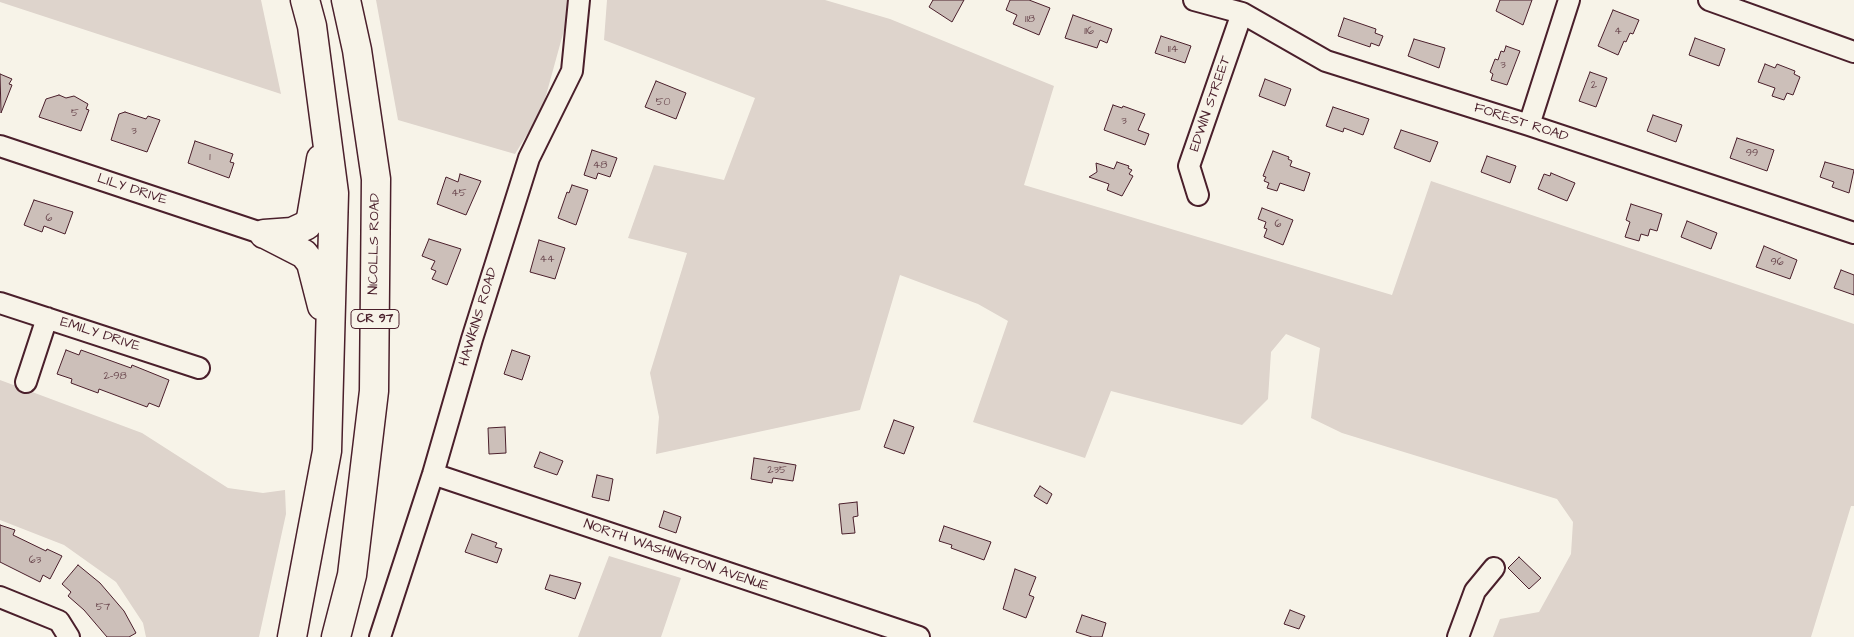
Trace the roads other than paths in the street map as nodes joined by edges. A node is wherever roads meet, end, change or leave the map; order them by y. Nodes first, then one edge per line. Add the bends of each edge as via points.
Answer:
1 (305, 0) edge
2 (346, 0) edge
3 (579, 0) edge
4 (1194, 0) edge
5 (1569, 0) edge
6 (1709, 0) edge
7 (1242, 13) junction
8 (1854, 52) edge
9 (1529, 125) junction
10 (326, 130) junction
11 (0, 146) edge
12 (1198, 195) dead end
13 (1854, 233) edge
14 (264, 234) junction
15 (0, 303) edge
16 (46, 318) junction
17 (330, 339) junction
18 (199, 368) dead end
19 (26, 382) dead end
20 (433, 474) junction
21 (1494, 568) dead end
22 (0, 596) edge
23 (69, 637) edge
24 (292, 637) edge
25 (336, 637) edge
26 (380, 637) edge
27 (919, 637) edge
28 (1458, 637) edge

1 - 10 highway, CR 97 via 312,26
2 - 25 highway, NICOLLS ROAD / CR 97 via 358,50 376,179 374,391 352,575
3 - 20 street, HAWKINS ROAD via 572,71 529,158
4 - 7 street, FOREST ROAD
5 - 9 street
6 - 8 street
7 - 9 street, FOREST ROAD via 1326,61
7 - 12 street, EDWIN STREET via 1189,166
9 - 13 street, FOREST ROAD
10 - 14 highway via 311,218 307,225 292,232
10 - 17 highway, CR 97 via 334,193
11 - 14 street, LILY DRIVE
14 - 17 highway via 304,254 311,263
15 - 16 street, EMILY DRIVE
16 - 18 street, EMILY DRIVE
16 - 19 street
17 - 24 highway, CR 97 via 327,451
20 - 26 street, HAWKINS ROAD
20 - 27 street, NORTH WASHINGTON AVENUE
21 - 28 street via 1475,591
22 - 23 street via 59,621

